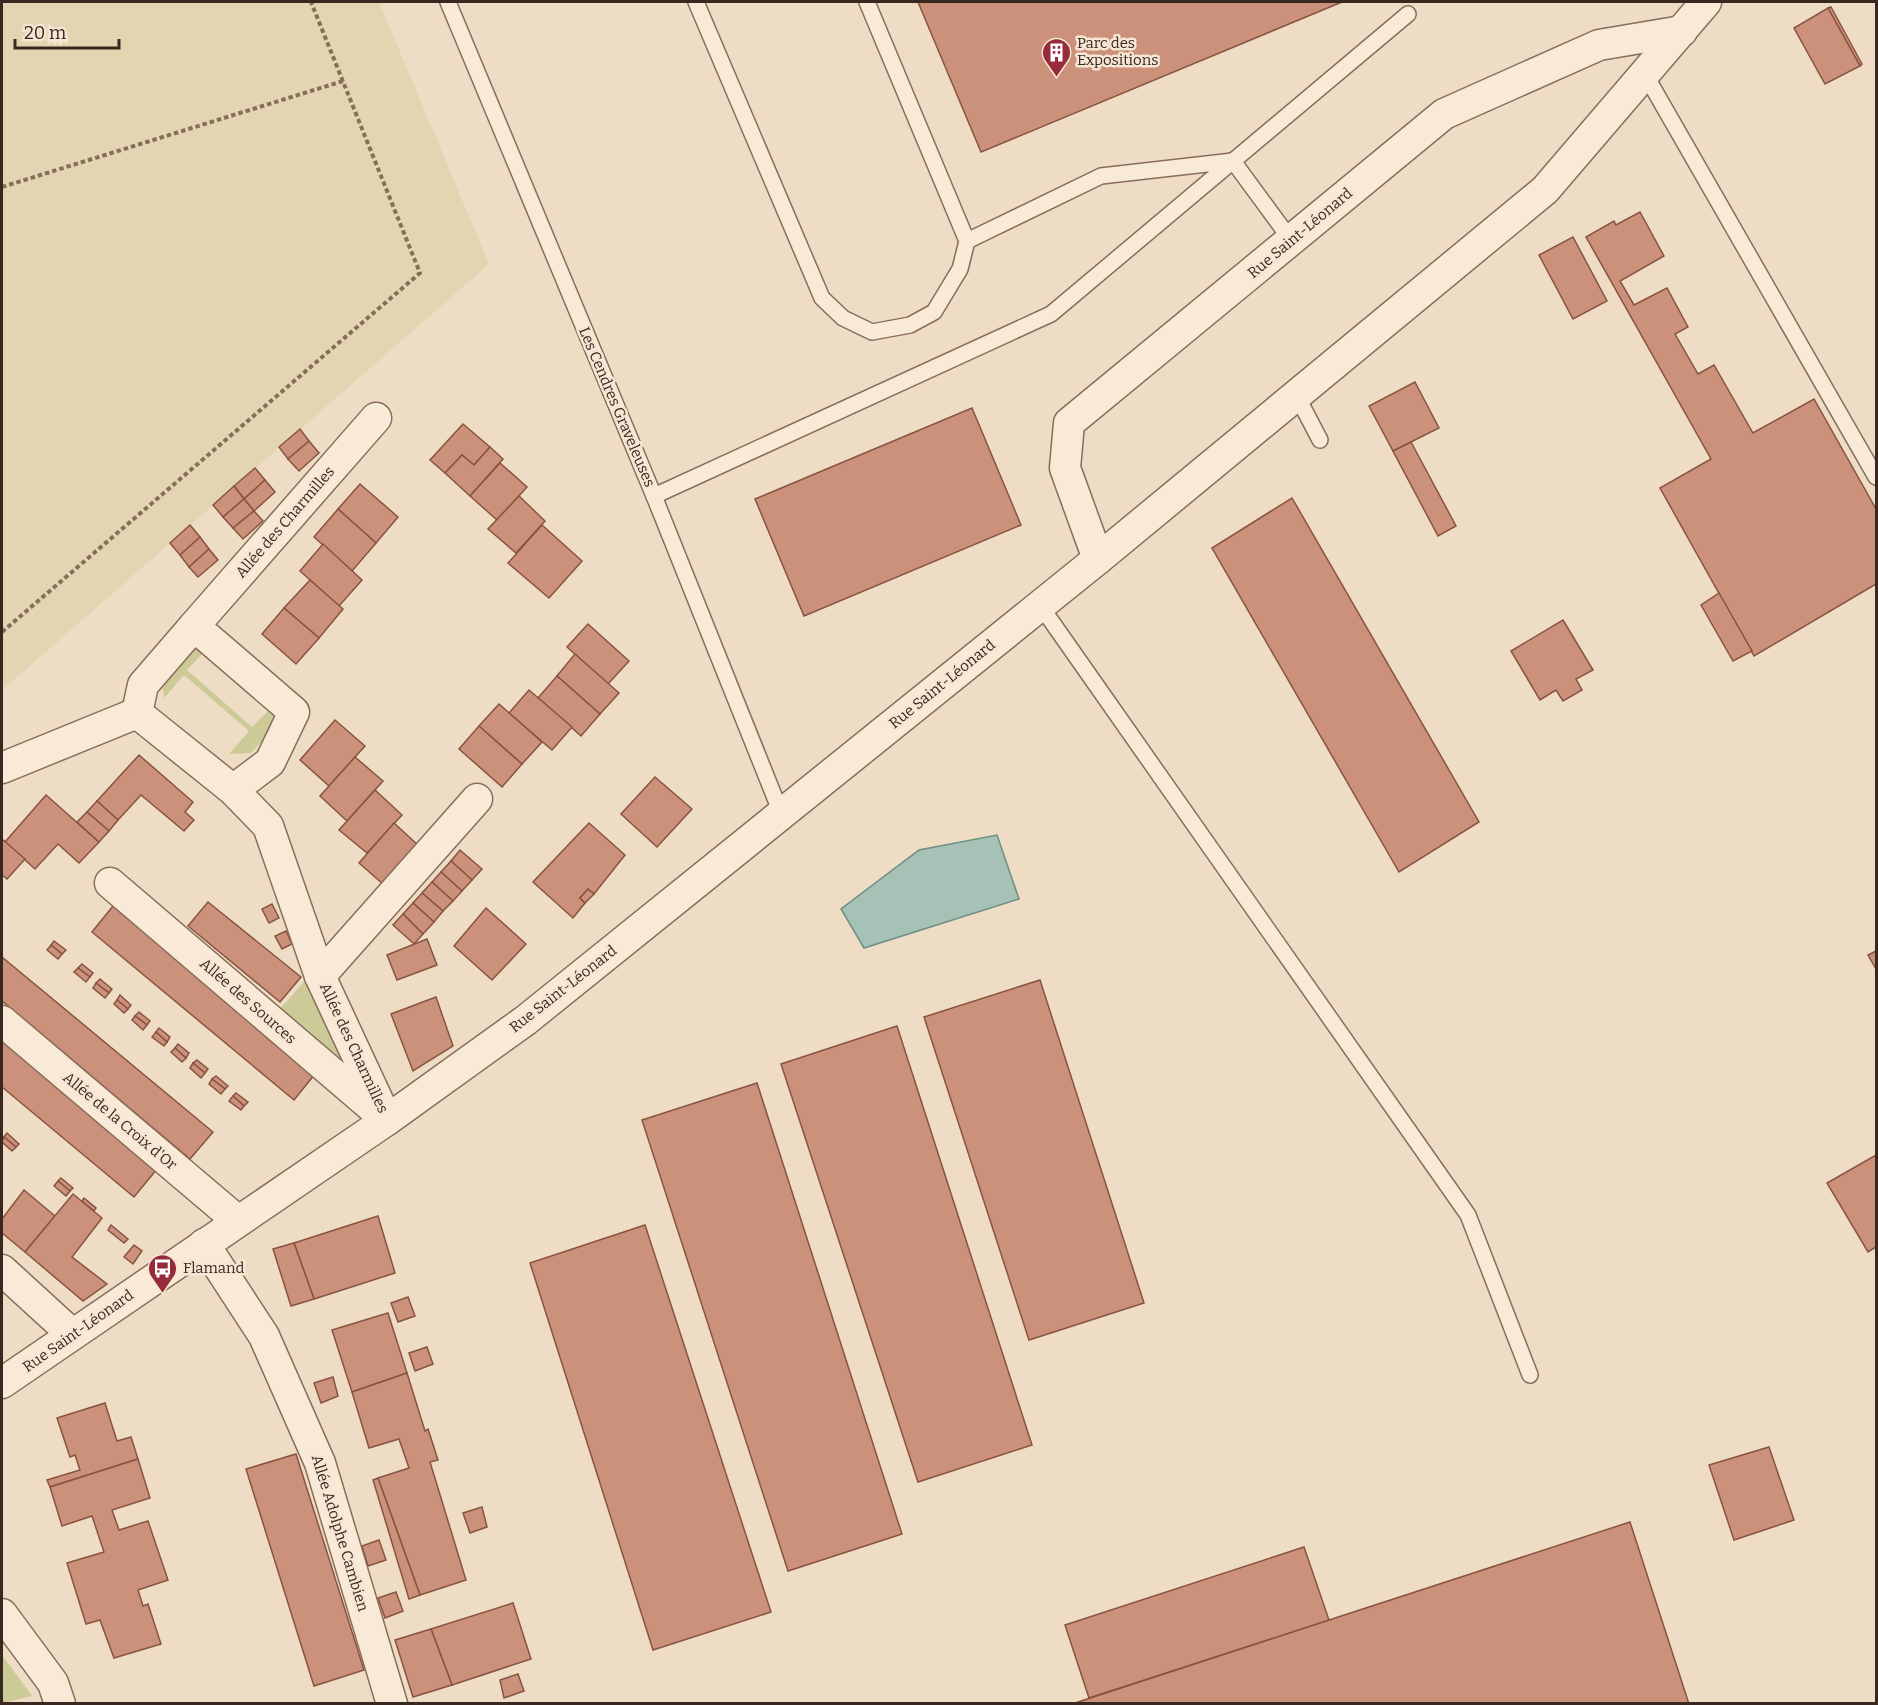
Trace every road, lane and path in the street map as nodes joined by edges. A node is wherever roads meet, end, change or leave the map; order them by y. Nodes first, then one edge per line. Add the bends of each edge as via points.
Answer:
1 (311, 2) edge
2 (448, 2) edge
3 (696, 2) edge
4 (867, 2) edge
5 (1706, 2) edge
6 (1408, 14) dead end
7 (1682, 31) junction
8 (1645, 74) junction
9 (343, 81) junction
10 (1233, 161) junction
11 (2, 187) edge
12 (1291, 240) junction
13 (967, 241) junction
14 (1297, 396) junction
15 (376, 418) dead end
16 (1320, 440) dead end
17 (1876, 477) edge
18 (654, 496) junction
19 (1098, 559) junction
20 (1040, 605) junction
21 (194, 626) junction
22 (2, 632) edge
23 (137, 713) junction
24 (2, 768) edge
25 (233, 790) junction
26 (477, 799) dead end
27 (782, 813) junction
28 (110, 883) dead end
29 (320, 976) junction
30 (2, 1021) edge
31 (387, 1120) junction
32 (238, 1221) junction
33 (204, 1244) junction
34 (2, 1270) edge
35 (72, 1334) junction
36 (1530, 1375) dead end
37 (2, 1383) edge
38 (2, 1614) edge
39 (60, 1704) edge
40 (392, 1704) edge

1 - 9 path
2 - 18 lane, Les Cendres Graveleuses
3 - 13 lane via 822,298 843,318 872,332 910,325 934,312 960,269
4 - 13 lane
5 - 7 street, Rue Saint-Léonard
6 - 10 lane
7 - 8 street, Rue Saint-Léonard
7 - 12 street, Rue Saint-Léonard via 1599,45 1444,114
8 - 14 street, Rue Saint-Léonard via 1545,190
8 - 17 lane
9 - 11 path
9 - 22 path via 420,273
10 - 12 lane
10 - 13 lane via 1101,176
10 - 18 lane via 1052,314
12 - 19 street, Rue Saint-Léonard via 1069,423 1065,468
14 - 16 lane
14 - 19 street, Rue Saint-Léonard
15 - 21 street, Allée des Charmilles
18 - 27 lane, Les Cendres Graveleuses
19 - 20 street, Rue Saint-Léonard
20 - 27 street, Rue Saint-Léonard
20 - 36 lane via 1468,1215
21 - 23 street, Allée des Charmilles via 143,685
21 - 25 street via 294,712 270,762
23 - 24 street
23 - 25 street, Allée des Charmilles
25 - 29 street, Allée des Charmilles via 268,826
26 - 29 street, Allée des Charmilles
27 - 31 street, Rue Saint-Léonard via 526,1020
28 - 31 street, Allée des Sources
29 - 31 street, Allée des Charmilles
30 - 32 street, Allée de la Croix d'Or
31 - 32 street, Rue Saint-Léonard
32 - 33 street, Rue Saint-Léonard
33 - 35 street, Rue Saint-Léonard
33 - 40 street, Allée Adolphe Cambien via 264,1336 320,1463
34 - 35 street
35 - 37 street, Rue Saint-Léonard
38 - 39 street via 53,1683

